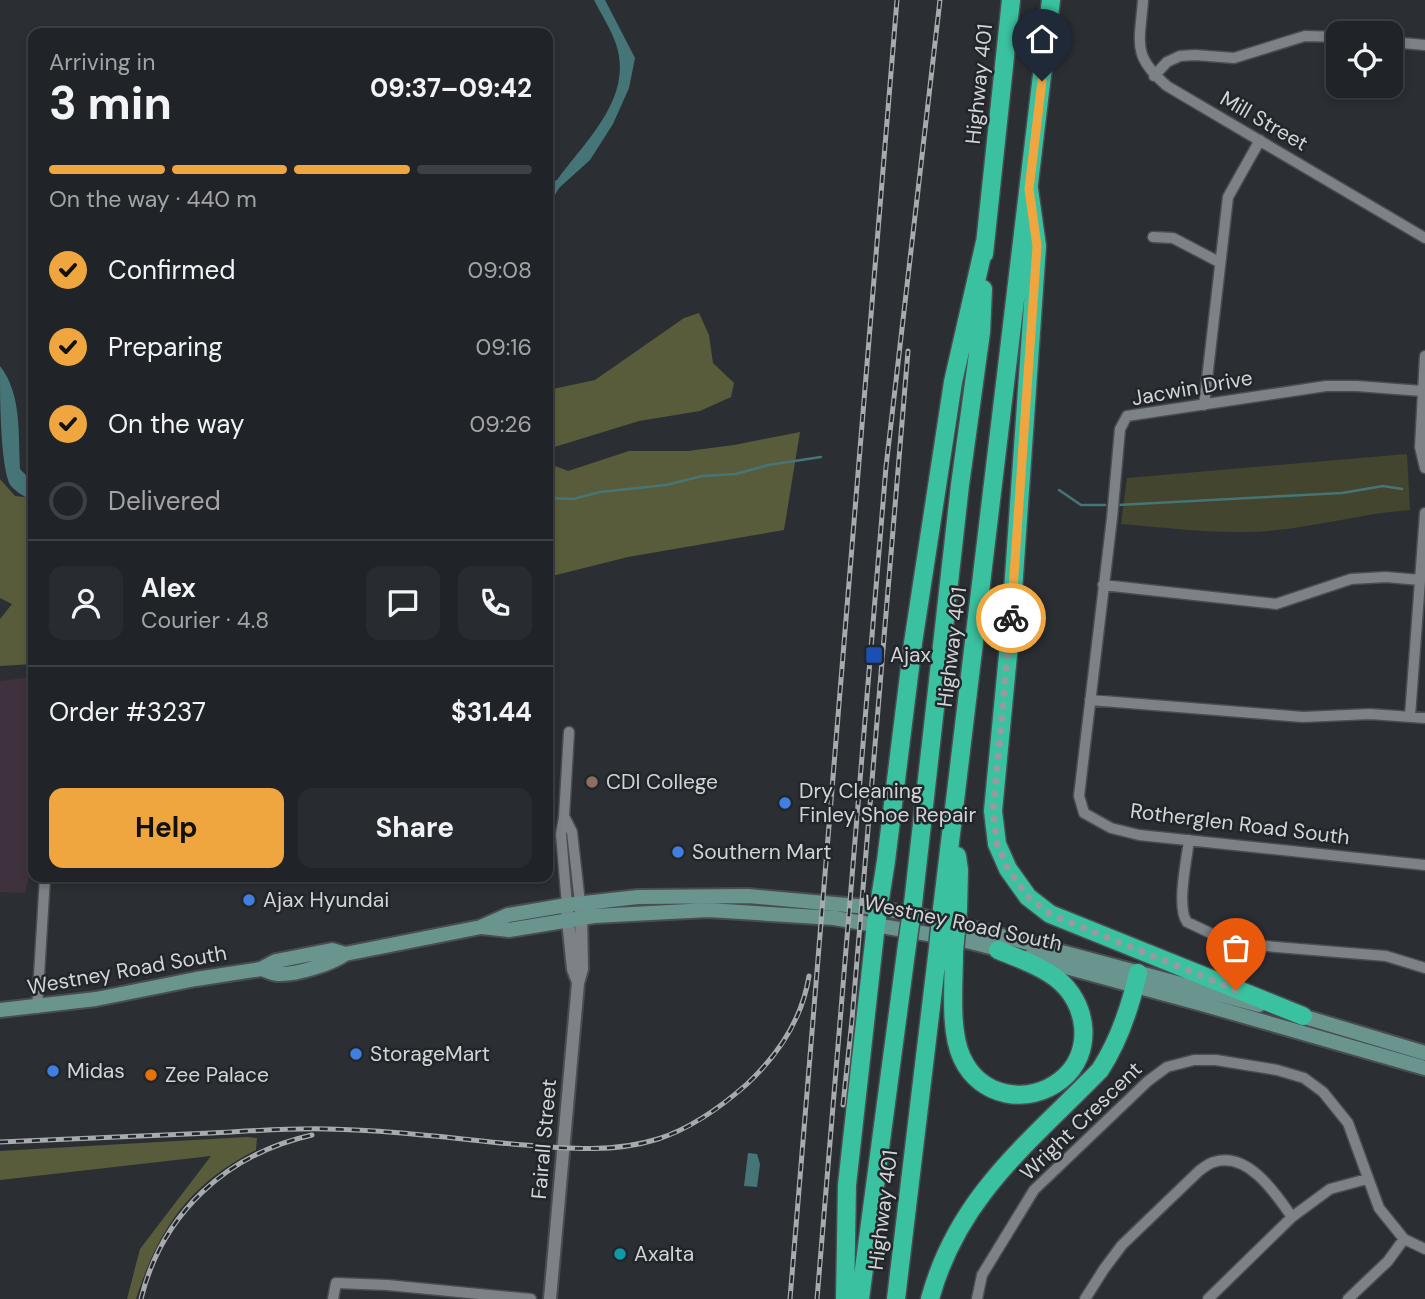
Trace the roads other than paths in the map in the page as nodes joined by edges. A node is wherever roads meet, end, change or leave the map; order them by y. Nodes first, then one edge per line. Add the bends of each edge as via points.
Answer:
1 (1011, 0) edge
2 (1051, 0) edge
3 (1143, 0) edge
4 (1326, 37) edge
5 (1403, 43) edge
6 (1425, 45) edge
7 (1154, 76) junction
8 (1259, 139) junction
9 (1029, 189) junction
10 (1153, 237) dead end
11 (1425, 238) edge
12 (985, 242) junction
13 (1219, 262) junction
14 (1425, 356) edge
15 (1422, 391) junction
16 (1204, 405) junction
17 (1425, 468) edge
18 (1425, 513) edge
19 (1420, 580) junction
20 (1104, 585) junction
21 (1090, 700) junction
22 (1410, 716) junction
23 (1425, 718) edge
24 (569, 732) dead end
25 (1189, 839) junction
26 (1425, 865) edge
27 (45, 882) edge
28 (574, 911) junction
29 (878, 916) junction
30 (946, 950) junction
31 (998, 950) junction
32 (1425, 968) edge
33 (1136, 980) junction
34 (37, 1008) junction
35 (0, 1010) edge
36 (1303, 1016) junction
37 (1425, 1053) edge
38 (1425, 1068) edge
39 (1367, 1179) junction
40 (1292, 1217) junction
41 (1404, 1239) junction
42 (1425, 1250) edge
43 (333, 1298) edge
44 (531, 1299) edge
45 (550, 1299) edge
46 (845, 1299) edge
47 (860, 1299) edge
48 (896, 1299) edge
49 (930, 1299) edge
50 (977, 1299) edge
51 (1085, 1299) edge
52 (1208, 1299) edge
53 (1348, 1299) edge

1 - 12 highway, Highway 401
2 - 9 highway, Highway 401
3 - 7 street via 1140,48 1144,64
4 - 7 street via 1305,36 1234,58 1180,56
5 - 6 street
7 - 8 street, Mill Street
8 - 11 street, Mill Street
8 - 13 street via 1228,197
9 - 30 highway, Highway 401, bridge via 953,828
9 - 36 highway via 1037,246 993,811 997,844 1028,897 1050,914
10 - 13 street via 1173,239
12 - 29 highway via 951,394
12 - 47 highway, Highway 401, bridge via 981,332 908,945
13 - 16 street
14 - 15 street
15 - 16 street, Jacwin Drive via 1326,386
15 - 17 street via 1420,447
16 - 20 street, Jacwin Drive via 1127,416 1120,429
18 - 19 street
19 - 20 street via 1351,579 1276,604
19 - 22 street
20 - 21 street, Jacwin Drive
21 - 22 street via 1303,717
21 - 25 street, Rotherglen Road South via 1079,796 1083,813 1111,828 1139,835
22 - 23 street
24 - 28 street via 564,817 572,832
25 - 26 street, Rotherglen Road South
25 - 32 street via 1182,897 1187,922 1227,941 1387,957
27 - 34 street
28 - 29 main road, Westney Road South via 638,897 748,896
28 - 34 main road, Westney Road South via 509,930 481,927 345,954 332,964 278,974 261,969
28 - 45 street, Fairall Street via 573,969 578,983
29 - 31 main road, Westney Road South
29 - 33 main road, Westney Road South via 973,928
29 - 46 highway via 847,1185
30 - 31 highway via 961,1058 992,1090 1032,1094 1062,1079 1075,1065 1084,1032 1082,1016 1068,989 1056,978
30 - 48 highway, Highway 401
31 - 33 main road, Westney Road South
33 - 36 main road, Westney Road South
33 - 38 main road, Westney Road South
33 - 49 highway via 1121,1030 1105,1062 993,1178 963,1218
34 - 35 main road, Westney Road South
36 - 37 main road, Westney Road South
39 - 40 street via 1330,1189
39 - 41 street, Wright Crescent via 1379,1208
39 - 50 street, Wright Crescent via 1348,1123 1304,1078 1216,1060 1167,1067 1127,1099 1034,1190 982,1275
40 - 51 street via 1258,1174 1244,1164 1214,1161 1122,1245
40 - 52 street
41 - 42 street, Wright Crescent
41 - 53 street
43 - 44 street via 336,1283

